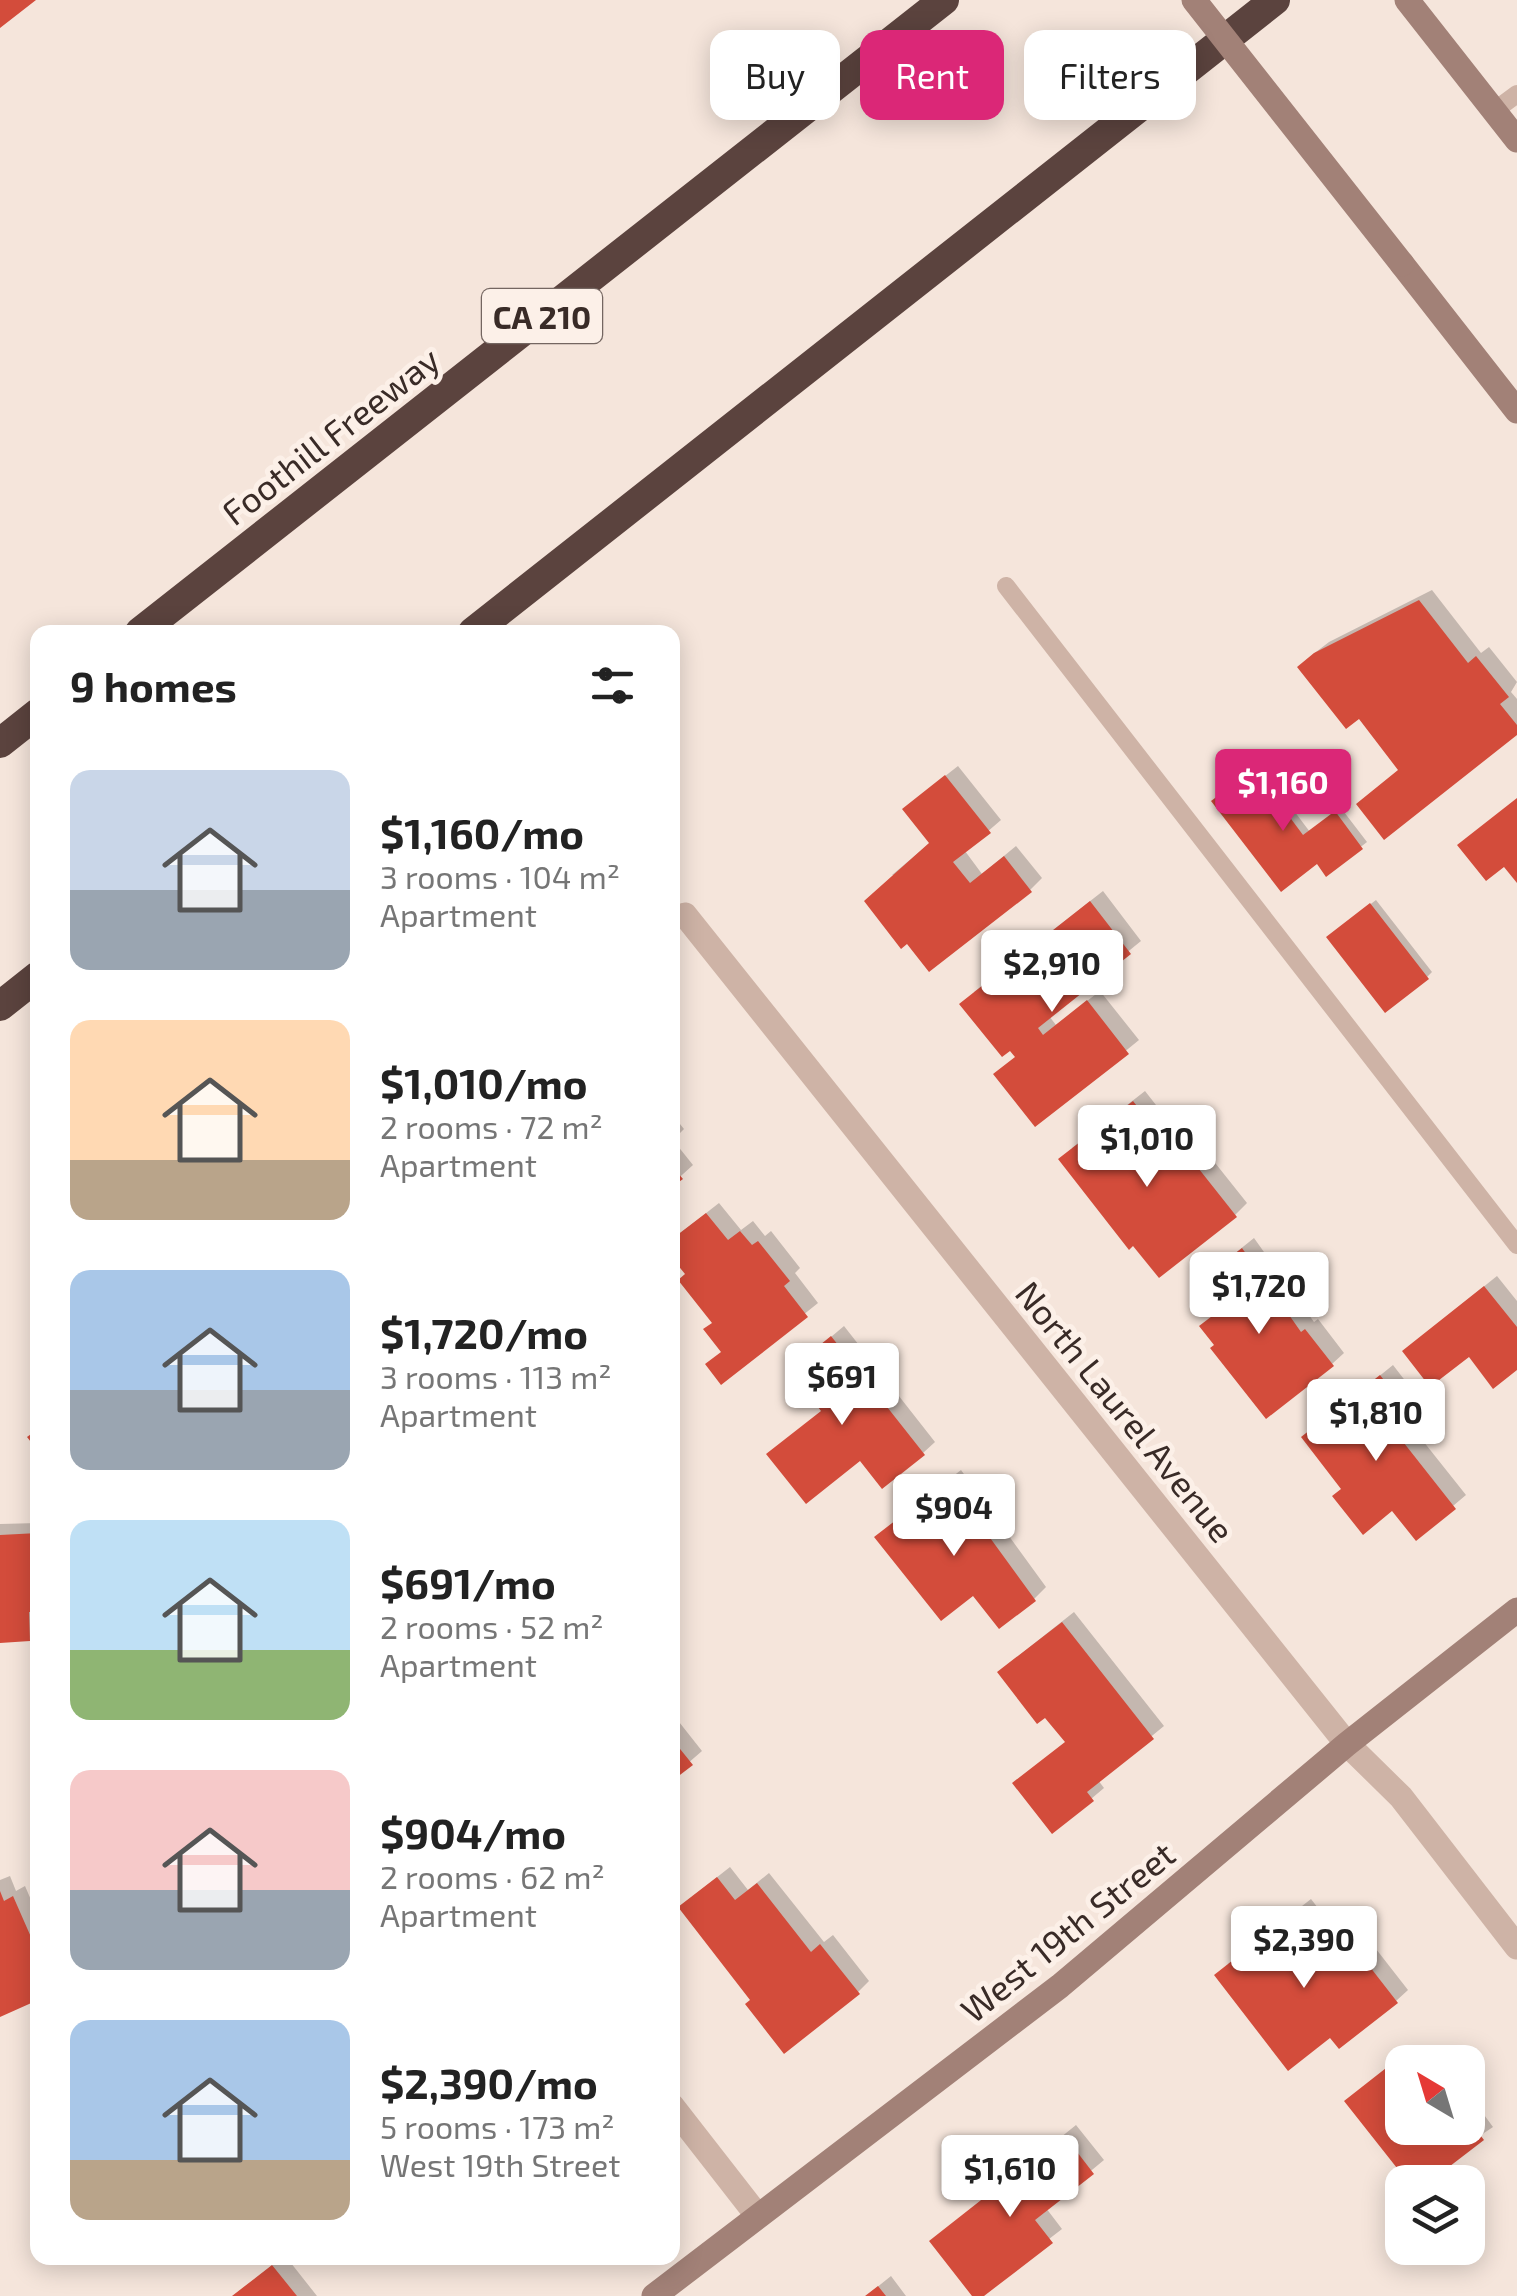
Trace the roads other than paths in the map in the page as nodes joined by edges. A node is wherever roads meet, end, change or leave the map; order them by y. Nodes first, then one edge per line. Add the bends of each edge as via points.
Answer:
1 (944, 0) edge
2 (1194, 0) edge
3 (1276, 0) edge
4 (1407, 0) edge
5 (1517, 94) edge
6 (1494, 111) junction
7 (1517, 140) edge
8 (1517, 410) edge
9 (1006, 586) dead end
10 (149, 625) edge
11 (483, 625) edge
12 (30, 719) edge
13 (0, 743) edge
14 (685, 915) dead end
15 (30, 982) edge
16 (0, 1006) edge
17 (1517, 1245) edge
18 (1517, 1610) edge
19 (1347, 1744) junction
20 (1517, 1947) edge
21 (680, 2116) edge
22 (757, 2215) junction
23 (654, 2296) edge

1 - 10 highway, Foothill Freeway / CA 210
2 - 8 main road, bridge
3 - 11 highway
4 - 6 main road
5 - 6 lane
6 - 7 main road
9 - 17 lane
12 - 13 highway
14 - 19 street, North Laurel Avenue
15 - 16 highway
18 - 19 main road, West 19th Street
19 - 20 street, North Laurel Avenue via 1401,1797
19 - 22 main road, West 19th Street via 1060,1986
21 - 22 street
22 - 23 main road, West 19th Street

